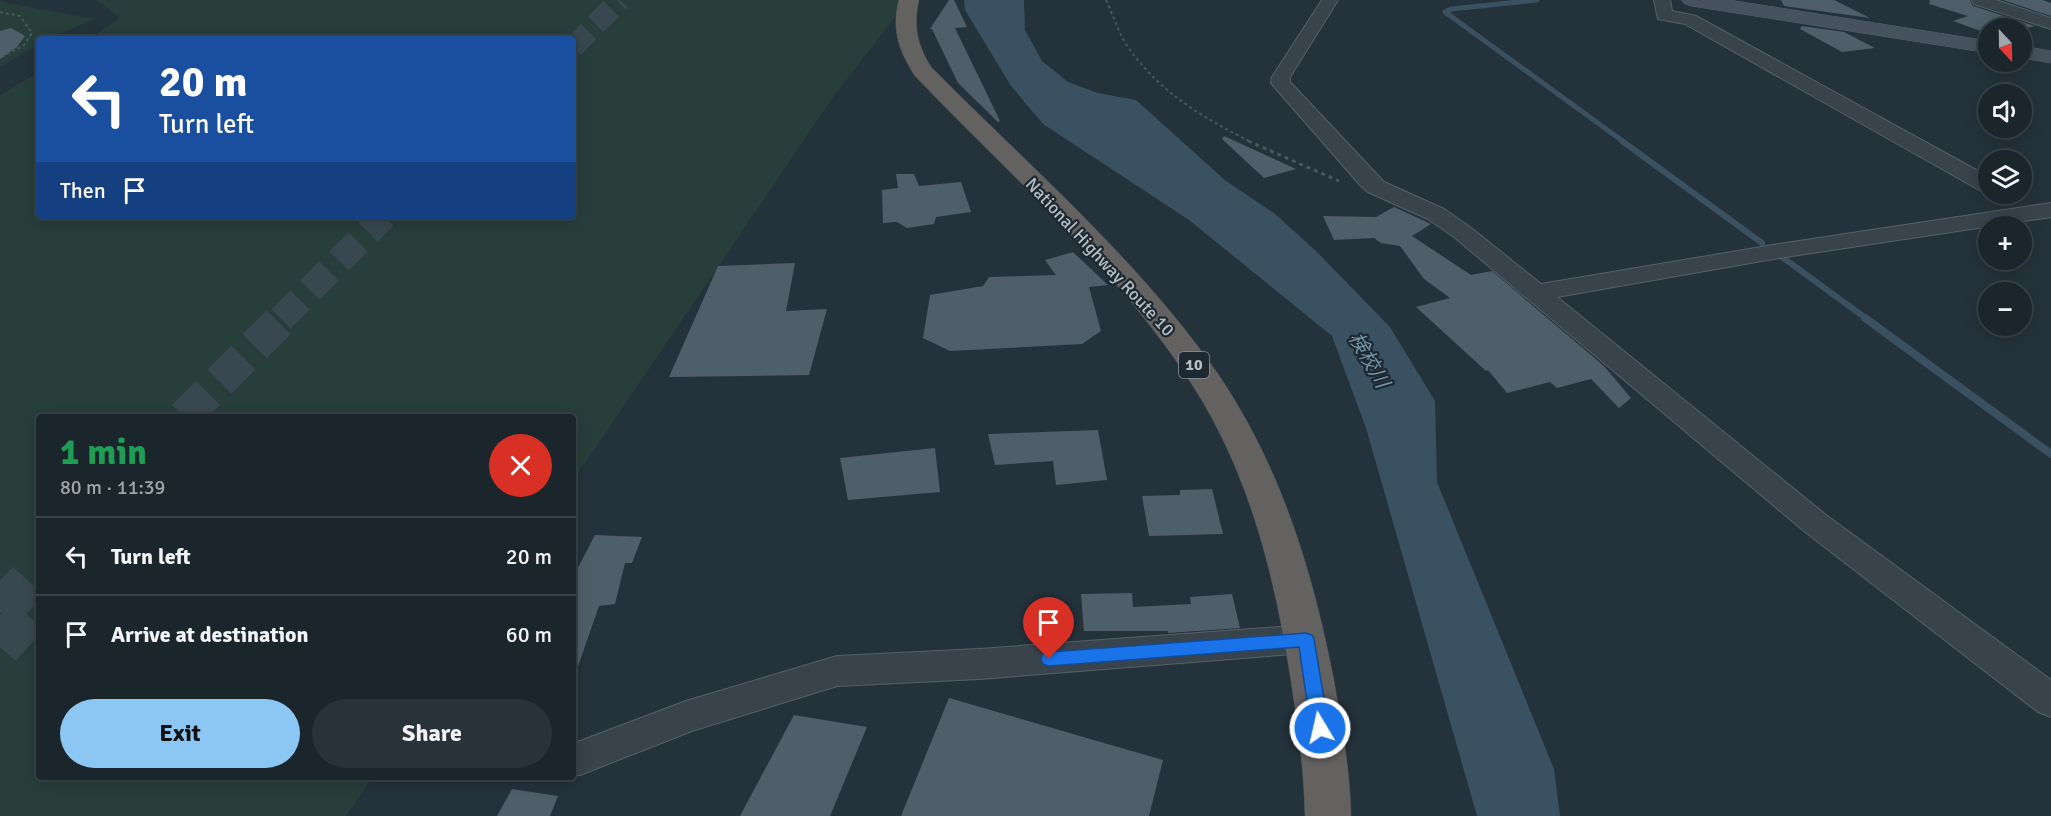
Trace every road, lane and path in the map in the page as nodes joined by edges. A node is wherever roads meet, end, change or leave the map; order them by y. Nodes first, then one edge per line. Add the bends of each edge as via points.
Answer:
1 (909, 0) edge
2 (1106, 0) edge
3 (1330, 0) edge
4 (1662, 0) edge
5 (1692, 0) edge
6 (1980, 0) edge
7 (0, 12) edge
8 (2051, 24) edge
9 (1978, 45) edge
10 (2032, 54) edge
11 (2051, 57) edge
12 (0, 58) edge
13 (1978, 180) edge
14 (1383, 190) junction
15 (2024, 204) edge
16 (2046, 214) edge
17 (1535, 293) junction
18 (1306, 639) junction
19 (2051, 701) edge
20 (576, 758) edge
21 (1328, 816) edge

1 - 18 highway, National Highway Route 10 / 10 via 904,32 923,71 1138,293 1207,382 1249,458 1282,541
2 - 14 path via 1130,49 1149,73 1209,120 1244,140 1358,189
3 - 14 street via 1281,77 1281,83 1368,180
4 - 13 street via 1665,15 1690,20
5 - 9 main road
6 - 8 street
7 - 12 path via 27,19 33,33 24,45
10 - 11 main road
14 - 17 street via 1449,222
15 - 16 street
16 - 17 street
17 - 19 street via 1815,523
18 - 20 street via 837,671 686,717
18 - 21 highway, National Highway Route 10 / 10 via 1328,772

